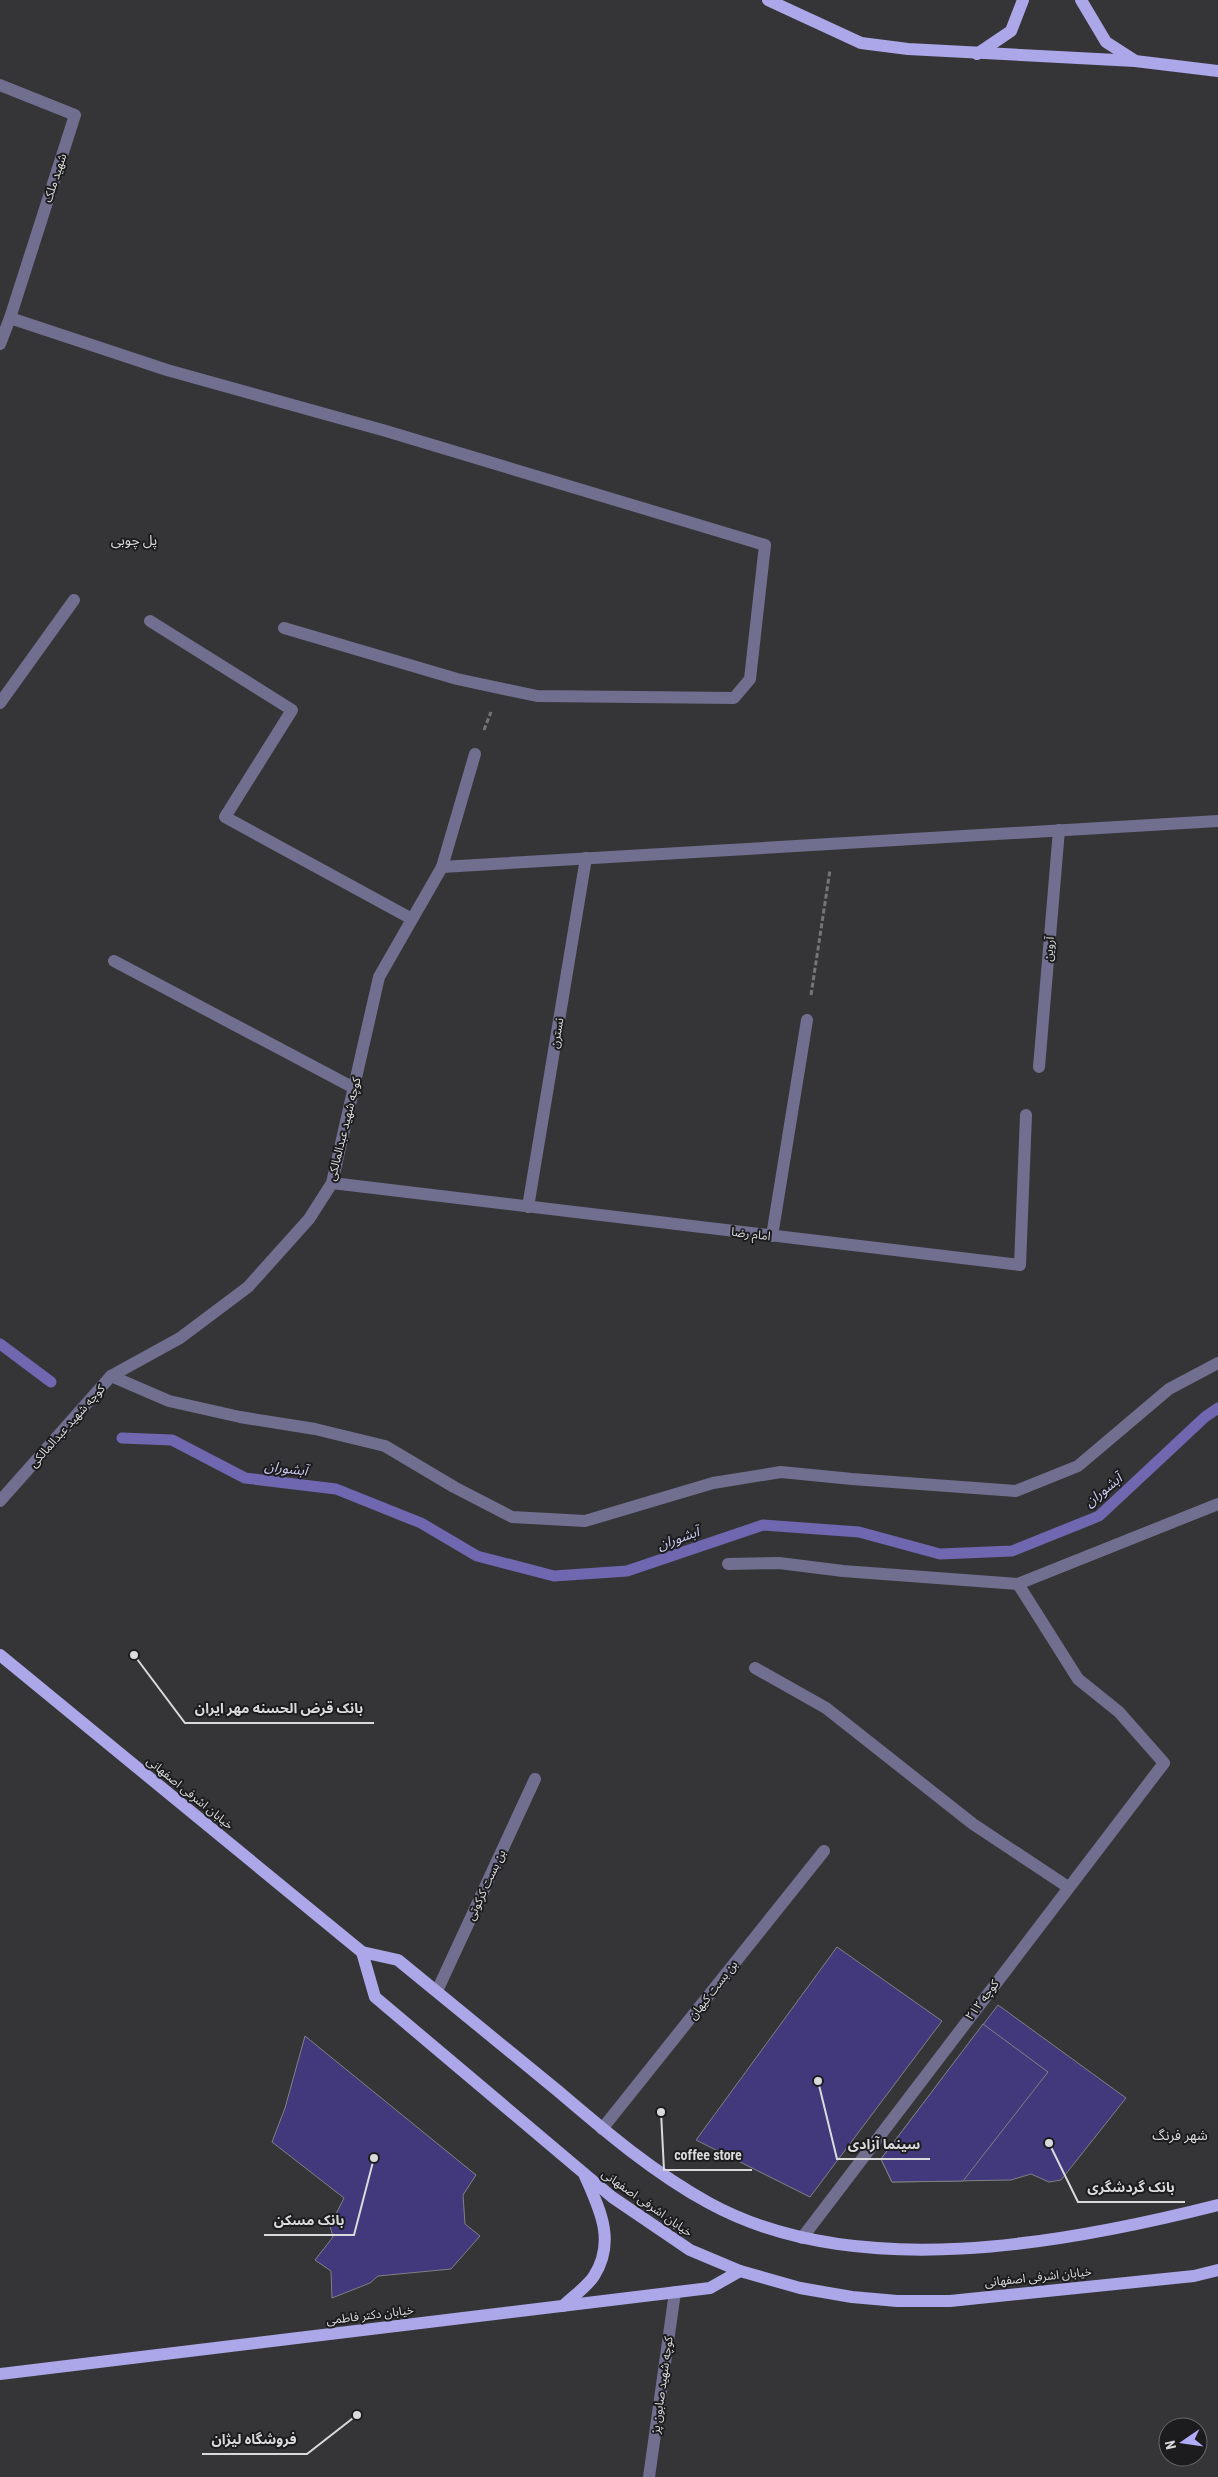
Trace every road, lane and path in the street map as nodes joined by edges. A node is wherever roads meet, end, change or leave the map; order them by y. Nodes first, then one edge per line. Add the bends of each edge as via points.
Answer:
1 (1022, 0) edge
2 (1081, 0) edge
3 (773, 2) edge
4 (977, 54) junction
5 (1135, 61) junction
6 (1218, 71) edge
7 (0, 86) edge
8 (10, 318) junction
9 (0, 344) edge
10 (74, 600) dead end
11 (150, 621) dead end
12 (284, 628) dead end
13 (500, 688) junction
14 (0, 703) edge
15 (475, 754) joint
16 (1218, 821) edge
17 (1059, 830) junction
18 (834, 844) junction
19 (586, 858) junction
20 (442, 867) junction
21 (412, 919) junction
22 (114, 961) dead end
23 (807, 1020) joint
24 (1039, 1067) dead end
25 (354, 1088) junction
26 (1026, 1115) dead end
27 (332, 1183) junction
28 (528, 1208) junction
29 (772, 1236) junction
30 (1218, 1363) edge
31 (111, 1376) junction
32 (0, 1501) edge
33 (1218, 1504) edge
34 (728, 1564) dead end
35 (1018, 1584) junction
36 (0, 1655) edge
37 (755, 1668) dead end
38 (535, 1779) dead end
39 (824, 1850) dead end
40 (1068, 1888) junction
41 (362, 1952) junction
42 (437, 1991) junction
43 (602, 2129) junction
44 (584, 2174) junction
45 (1218, 2205) edge
46 (802, 2238) junction
47 (1218, 2270) edge
48 (740, 2271) junction
49 (674, 2292) junction
50 (562, 2306) junction
51 (0, 2374) edge
52 (649, 2477) edge

1 - 4 main road via 1012,30
2 - 5 main road via 1106,42
3 - 4 main road via 861,43 908,50
4 - 5 main road
5 - 6 main road
7 - 8 street, شهید ملک via 75,115
8 - 9 street
8 - 13 street via 167,370 395,433 765,545 750,679 734,698 537,696
10 - 14 street
11 - 21 street via 292,710 225,817
12 - 13 street via 457,679
13 - 15 path
15 - 20 street, کوچه شهید عبدالمالکی
16 - 17 street
17 - 18 street
17 - 24 street, آروین
18 - 19 street
18 - 23 path
19 - 20 street
19 - 28 street, نسترن
20 - 21 street, کوچه شهید عبدالمالکی
21 - 25 street, کوچه شهید عبدالمالکی via 379,977
22 - 25 street
23 - 29 street
25 - 27 street, کوچه شهید عبدالمالکی
26 - 29 street, امام رضا via 1020,1266
27 - 28 street, امام رضا
27 - 31 street, کوچه شهید عبدالمالکی via 309,1219 248,1287 180,1338
28 - 29 street, امام رضا
30 - 31 street via 1169,1389 1078,1466 1016,1491 781,1472 714,1483 584,1521 512,1517 386,1446 169,1401
31 - 32 street, کوچه شهید عبدالمالکی
33 - 35 street
34 - 35 street via 779,1563
35 - 40 street, کوچه ۲۱۲ via 1078,1680 1119,1712 1164,1763
36 - 41 main road, خیابان اشرفی اصفهانی
37 - 40 street via 826,1708 973,1824
38 - 42 street, بن بست کرکوتی
39 - 43 street, بن بست کیهان
40 - 46 street, کوچه ۲۱۲
41 - 42 main road, خیابان اشرفی اصفهانی via 398,1960
41 - 44 main road, خیابان اشرفی اصفهانی via 375,1997
42 - 43 main road, خیابان اشرفی اصفهانی
43 - 46 main road, خیابان اشرفی اصفهانی via 665,2177 710,2204 747,2221
44 - 48 main road, خیابان اشرفی اصفهانی via 690,2250
44 - 50 main road via 604,2218 604,2252 594,2277
45 - 46 main road, خیابان اشرفی اصفهانی via 1076,2236 990,2246 906,2249
47 - 48 main road, خیابان اشرفی اصفهانی via 1194,2276 950,2301 852,2297 800,2288
48 - 49 main road, خیابان دکتر فاطمی via 710,2288
49 - 50 main road, خیابان دکتر فاطمی
49 - 52 street, کوچه شهید صابون پز
50 - 51 main road, خیابان دکتر فاطمی

